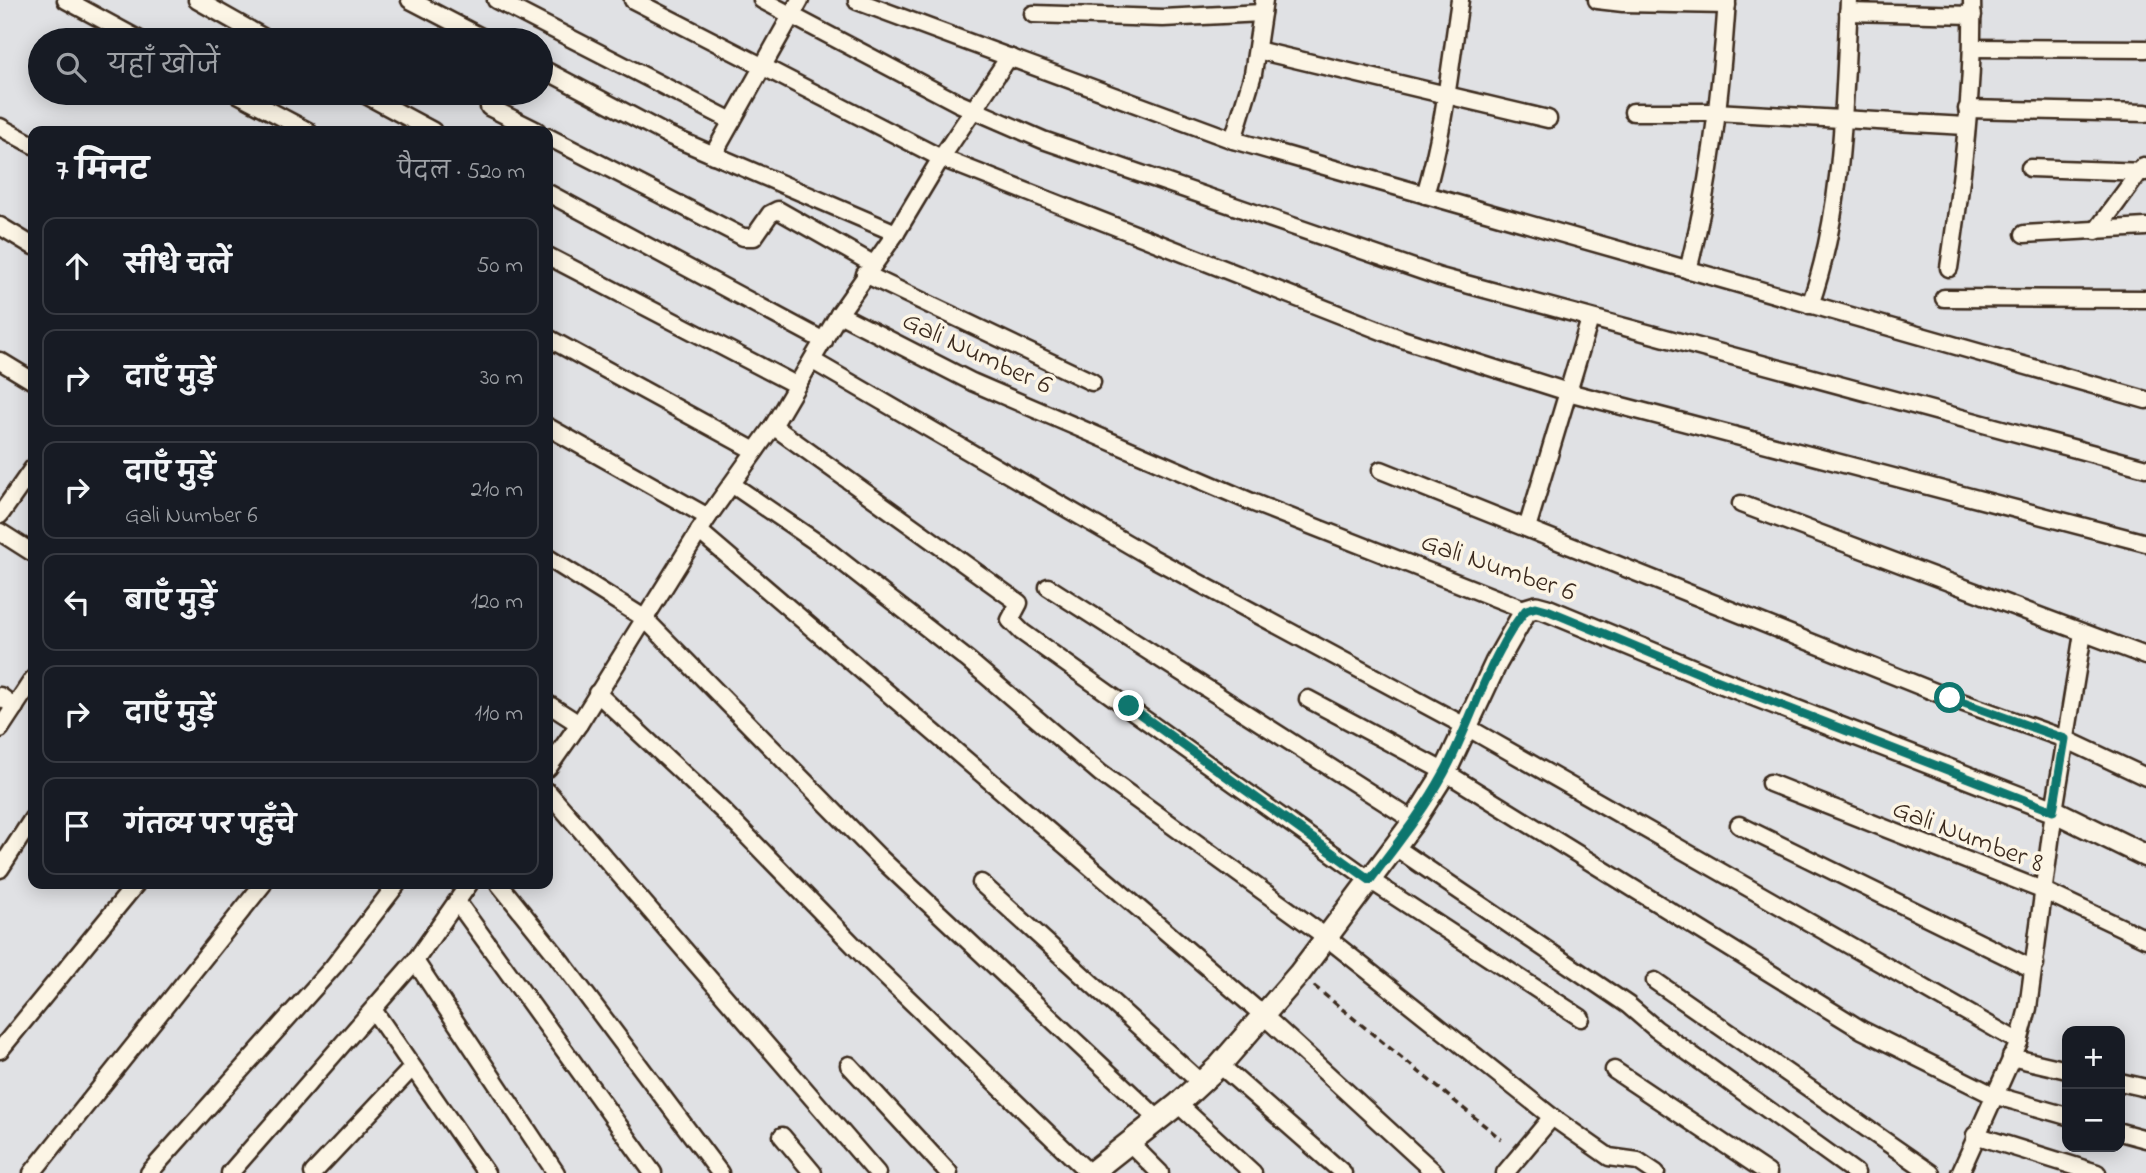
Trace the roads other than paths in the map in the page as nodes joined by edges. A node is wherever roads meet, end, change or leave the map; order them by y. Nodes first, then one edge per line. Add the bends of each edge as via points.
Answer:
1 (66, 0) edge
2 (197, 0) edge
3 (410, 0) edge
4 (496, 0) edge
5 (633, 0) edge
6 (762, 0) edge
7 (800, 0) edge
8 (1460, 0) edge
9 (1597, 0) edge
10 (857, 1) edge
11 (1727, 2) edge
12 (1848, 6) edge
13 (1263, 7) edge
14 (1973, 8) edge
15 (1032, 14) dead end
16 (790, 15) junction
17 (118, 28) edge
18 (247, 28) edge
19 (464, 28) edge
20 (551, 28) edge
21 (553, 29) edge
22 (1973, 48) junction
23 (2146, 49) edge
24 (1257, 50) junction
25 (1009, 57) junction
26 (762, 65) junction
27 (553, 74) edge
28 (1447, 96) junction
29 (259, 105) edge
30 (384, 105) edge
31 (489, 107) dead end
32 (974, 110) junction
33 (1633, 112) dead end
34 (1715, 113) junction
35 (2146, 113) edge
36 (1967, 117) junction
37 (1843, 118) junction
38 (1548, 119) dead end
39 (732, 121) junction
40 (299, 126) edge
41 (424, 126) edge
42 (527, 126) edge
43 (0, 127) edge
44 (553, 140) edge
45 (1233, 140) junction
46 (28, 142) edge
47 (712, 155) junction
48 (941, 158) junction
49 (2030, 168) dead end
50 (2144, 169) edge
51 (1425, 195) junction
52 (553, 196) edge
53 (0, 226) edge
54 (2146, 227) edge
55 (2096, 231) junction
56 (896, 233) junction
57 (2024, 234) dead end
58 (28, 243) edge
59 (553, 259) edge
60 (1949, 268) dead end
61 (869, 269) junction
62 (1688, 270) junction
63 (1944, 298) dead end
64 (2146, 299) edge
65 (1810, 305) junction
66 (839, 314) junction
67 (1590, 319) junction
68 (553, 341) edge
69 (824, 341) junction
70 (0, 361) edge
71 (813, 361) junction
72 (28, 378) edge
73 (1092, 382) dead end
74 (796, 385) junction
75 (1568, 392) junction
76 (2146, 400) edge
77 (773, 426) junction
78 (553, 430) edge
79 (755, 450) junction
80 (2146, 468) edge
81 (1381, 470) dead end
82 (28, 475) edge
83 (733, 485) junction
84 (1741, 504) dead end
85 (0, 515) edge
86 (703, 524) junction
87 (1527, 528) junction
88 (0, 532) edge
89 (2146, 543) edge
90 (28, 550) edge
91 (553, 561) edge
92 (1048, 587) dead end
93 (1526, 610) junction
94 (644, 618) junction
95 (2082, 633) junction
96 (2146, 656) edge
97 (28, 686) edge
98 (597, 693) junction
99 (0, 696) edge
100 (1308, 699) dead end
101 (15, 706) junction
102 (553, 707) edge
103 (579, 724) junction
104 (1465, 726) junction
105 (0, 729) edge
106 (2065, 739) junction
107 (553, 761) edge
108 (1445, 772) junction
109 (2146, 777) edge
110 (1770, 783) dead end
111 (553, 798) edge
112 (2053, 811) junction
113 (1415, 821) junction
114 (1739, 825) dead end
115 (28, 826) edge
116 (1395, 847) junction
117 (2146, 856) edge
118 (0, 869) edge
119 (1370, 880) junction
120 (981, 883) dead end
121 (132, 889) edge
122 (259, 889) edge
123 (393, 889) edge
124 (465, 889) edge
125 (503, 889) edge
126 (2042, 890) junction
127 (457, 904) junction
128 (1326, 937) junction
129 (2146, 939) edge
130 (415, 961) junction
131 (2035, 964) junction
132 (1655, 981) dead end
133 (374, 1011) junction
134 (1264, 1016) junction
135 (1581, 1018) dead end
136 (2019, 1042) junction
137 (0, 1050) edge
138 (2011, 1057) junction
139 (849, 1065) dead end
140 (1220, 1065) junction
141 (412, 1068) junction
142 (2062, 1069) edge
143 (1614, 1070) dead end
144 (1201, 1083) junction
145 (2125, 1083) edge
146 (2146, 1088) edge
147 (1993, 1095) junction
148 (1178, 1104) junction
149 (2062, 1115) edge
150 (1552, 1117) junction
151 (1158, 1119) junction
152 (2125, 1133) edge
153 (1975, 1135) junction
154 (782, 1136) dead end
155 (2146, 1139) edge
156 (1130, 1143) junction
157 (32, 1173) edge
158 (149, 1173) edge
159 (230, 1173) edge
160 (313, 1173) edge
161 (486, 1173) edge
162 (556, 1173) edge
163 (653, 1173) edge
164 (720, 1173) edge
165 (813, 1173) edge
166 (877, 1173) edge
167 (949, 1173) edge
168 (1090, 1173) edge
169 (1160, 1173) edge
170 (1253, 1173) edge
171 (1343, 1173) edge
172 (1436, 1173) edge
173 (1505, 1173) edge
174 (1656, 1173) edge
175 (1768, 1173) edge
176 (1856, 1173) edge
177 (1931, 1173) edge
178 (1960, 1173) edge
179 (2097, 1173) edge

1 - 17 street
2 - 18 street
3 - 19 street
4 - 20 street
5 - 26 street
6 - 16 street
7 - 16 street
8 - 28 street
9 - 11 street via 1623,4
10 - 25 street
11 - 34 street
12 - 14 street
12 - 37 street
13 - 15 street via 1174,18
13 - 24 street
14 - 22 street
16 - 26 street
16 - 32 street
21 - 39 street
22 - 23 street
22 - 36 street
24 - 28 street
24 - 45 street
25 - 32 street
25 - 45 street
26 - 39 street
26 - 48 street
27 - 47 street
28 - 38 street
28 - 51 street
29 - 40 street
30 - 41 street
31 - 42 street
32 - 48 street
32 - 67 street via 1043,140 1440,277
33 - 34 street
34 - 37 street
34 - 62 street via 1700,225
35 - 36 street
36 - 37 street
36 - 60 street
37 - 65 street via 1827,244
39 - 47 street
43 - 46 street
44 - 61 street via 743,237 754,237 778,210
45 - 51 street
47 - 56 street
48 - 56 street
48 - 75 street via 1402,339
49 - 50 street
50 - 55 street
51 - 62 street
52 - 69 street
53 - 58 street
54 - 55 street
55 - 57 street
56 - 61 street
59 - 74 street
61 - 66 street
61 - 73 street
62 - 65 street
63 - 64 street
65 - 76 street
66 - 69 street
66 - 93 street, Gali Number 6 via 972,382 1254,503
67 - 75 street
67 - 80 street
68 - 79 street
69 - 71 street
70 - 72 street
71 - 74 street
71 - 104 street via 1147,555
74 - 77 street
75 - 87 street
75 - 89 street
77 - 79 street
77 - 119 street via 1019,603 1010,620 1022,632
78 - 86 street
79 - 83 street
81 - 87 street
82 - 85 street
83 - 86 street
83 - 128 street via 887,597 1100,773
84 - 95 street
86 - 94 street
86 - 134 street
87 - 106 street via 1950,698
88 - 90 street
91 - 94 street
92 - 113 street
93 - 104 street
93 - 112 street, Gali Number 6 via 1547,610
94 - 98 street
94 - 151 street via 878,856
95 - 96 street
95 - 106 street
97 - 101 street
98 - 103 street
98 - 168 street
99 - 101 street
100 - 108 street
101 - 105 street
102 - 103 street
103 - 107 street
104 - 108 street
104 - 136 street
106 - 109 street
106 - 112 street
108 - 113 street
108 - 147 street via 1862,1030
110 - 126 street, Gali Number 8
111 - 166 street
112 - 117 street, Gali Number 6
112 - 126 street
113 - 116 street
114 - 131 street via 2027,965
115 - 118 street
116 - 119 street
116 - 176 street via 1628,1006
119 - 128 street
119 - 135 street
120 - 144 street
121 - 137 street
122 - 157 street
123 - 158 street via 333,967
124 - 127 street
125 - 164 street
126 - 129 street, Gali Number 8
126 - 131 street
127 - 130 street
127 - 163 street
128 - 134 street
128 - 150 street
130 - 133 street
130 - 162 street
131 - 136 street
132 - 177 street
133 - 141 street
133 - 159 street
134 - 140 street
134 - 172 street
136 - 138 street
138 - 142 street
138 - 147 street
139 - 167 street
140 - 144 street
140 - 171 street
141 - 160 street
141 - 161 street
143 - 175 street
144 - 148 street
145 - 146 street
147 - 149 street
147 - 153 street
148 - 151 street
148 - 170 street
150 - 173 street
150 - 174 street via 1609,1157 1638,1161
151 - 156 street
152 - 155 street
153 - 178 street
153 - 179 street
154 - 165 street
156 - 168 street
156 - 169 street

